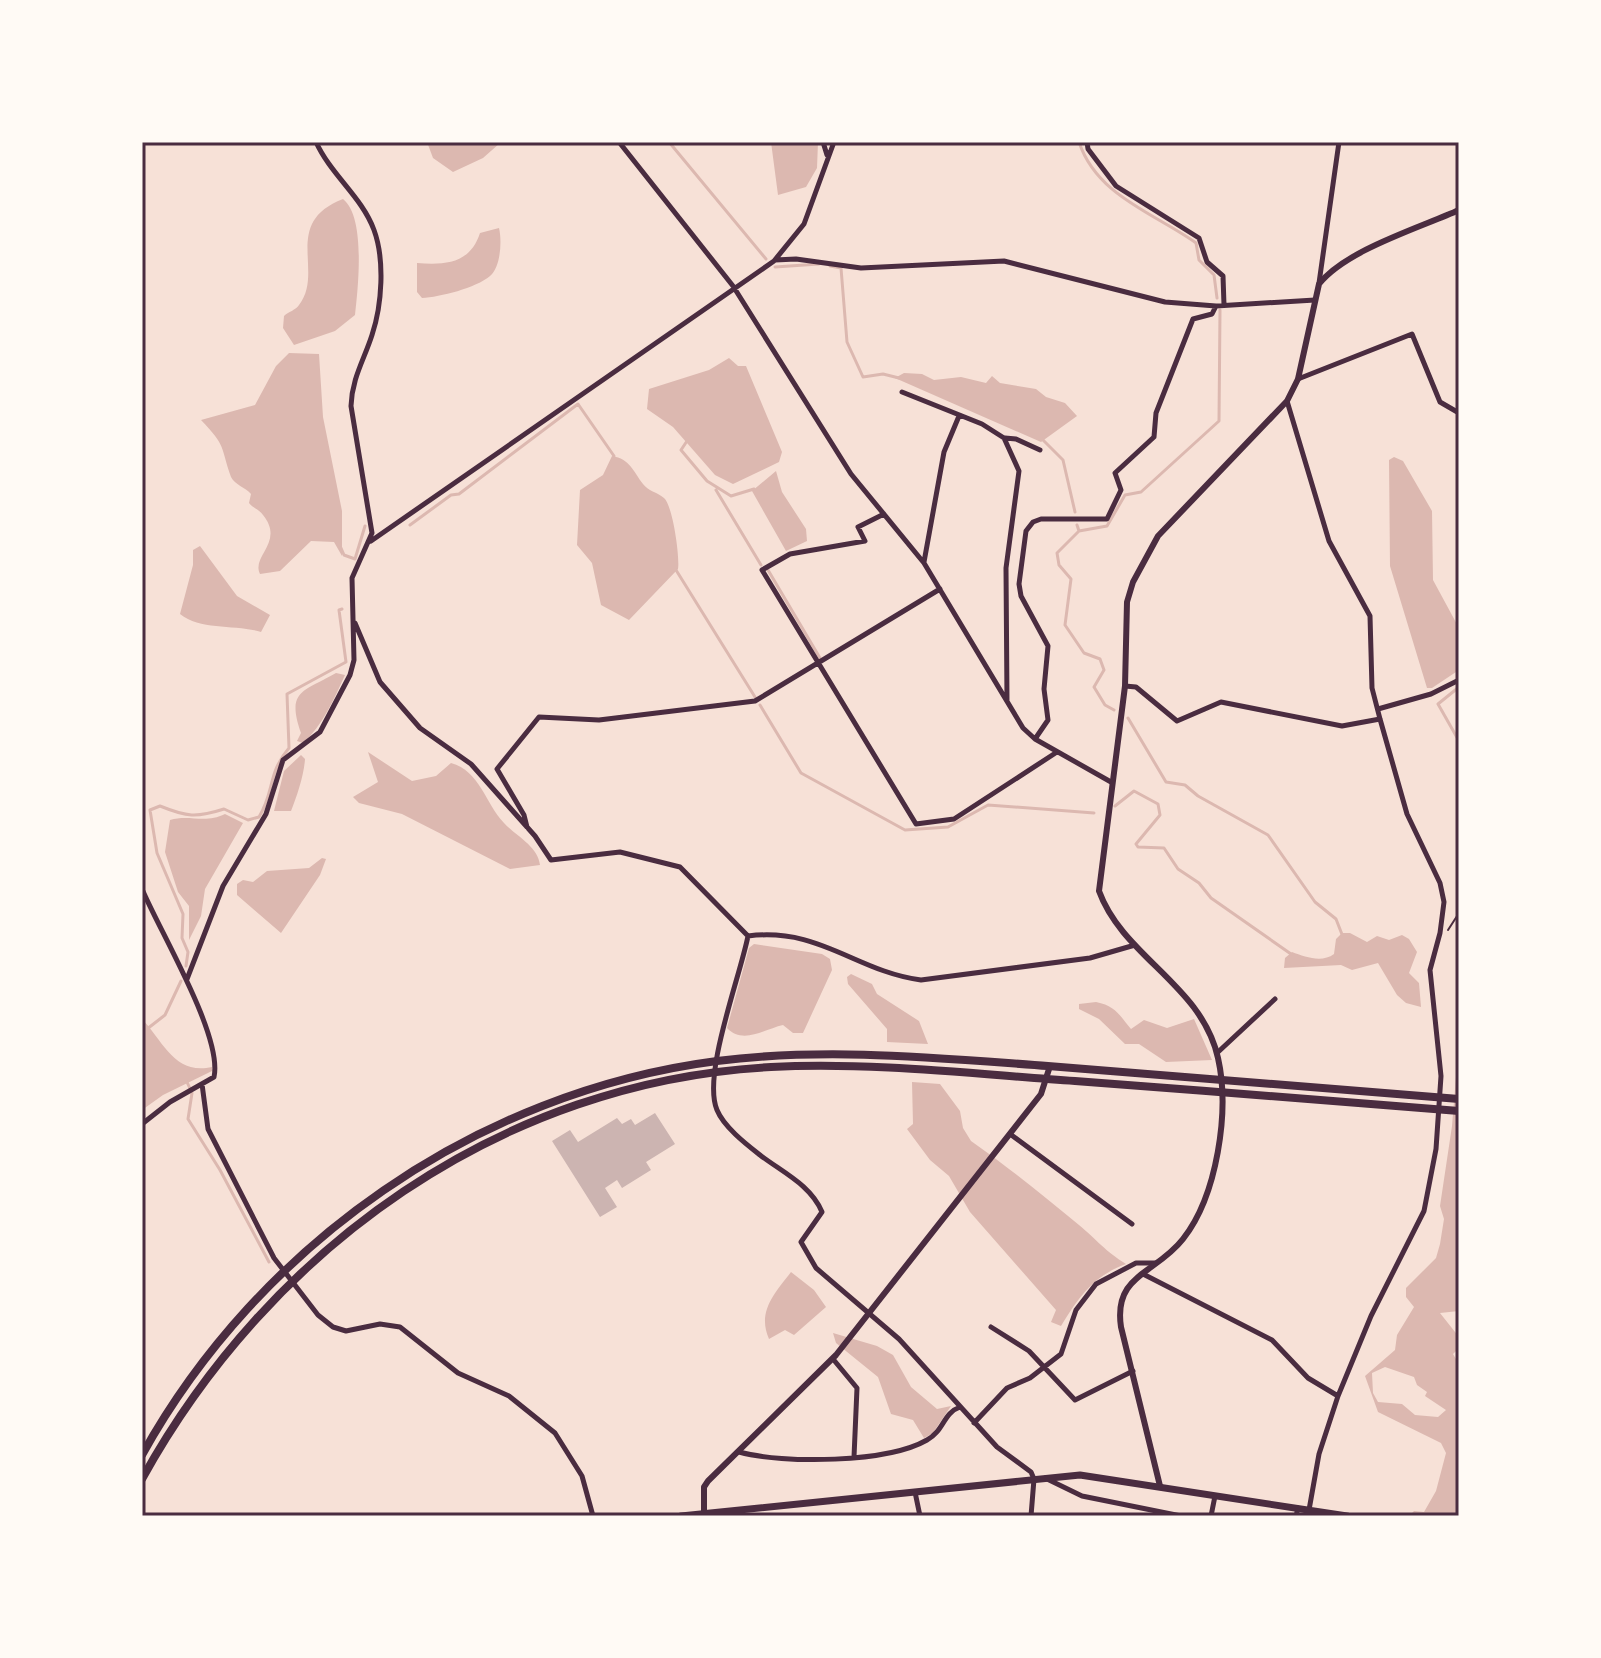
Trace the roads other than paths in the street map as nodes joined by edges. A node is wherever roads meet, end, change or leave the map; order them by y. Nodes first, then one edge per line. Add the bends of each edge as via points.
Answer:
1 (316, 142) edge
2 (619, 142) edge
3 (823, 142) edge
4 (834, 142) edge
5 (1087, 142) edge
6 (1339, 142) edge
7 (827, 156) junction
8 (1459, 210) edge
9 (774, 261) junction
10 (1319, 284) junction
11 (733, 286) junction
12 (1315, 300) junction
13 (1224, 305) junction
14 (1216, 306) junction
15 (1298, 379) junction
16 (902, 392) dead end
17 (1287, 401) junction
18 (1459, 413) edge
19 (959, 416) junction
20 (1004, 438) junction
21 (1040, 450) dead end
22 (884, 514) junction
23 (370, 542) junction
24 (924, 563) junction
25 (940, 589) junction
26 (353, 618) junction
27 (817, 664) junction
28 (1459, 680) edge
29 (1125, 686) junction
30 (1007, 702) junction
31 (1378, 709) junction
32 (1380, 719) junction
33 (1035, 739) junction
34 (1057, 752) junction
35 (1111, 782) junction
36 (527, 827) junction
37 (142, 889) edge
38 (748, 936) junction
39 (1135, 945) junction
40 (187, 979) junction
41 (1275, 999) dead end
42 (1217, 1053) junction
43 (718, 1061) junction
44 (1050, 1066) junction
45 (715, 1073) junction
46 (1048, 1079) junction
47 (1221, 1079) junction
48 (202, 1084) junction
49 (1221, 1092) junction
50 (1459, 1099) edge
51 (1459, 1111) edge
52 (142, 1124) edge
53 (1010, 1134) junction
54 (1132, 1224) dead end
55 (1155, 1263) junction
56 (284, 1271) junction
57 (1143, 1274) junction
58 (290, 1280) junction
59 (871, 1313) junction
60 (991, 1327) dead end
61 (835, 1357) junction
62 (1044, 1368) junction
63 (1133, 1371) junction
64 (1338, 1396) junction
65 (960, 1407) junction
66 (974, 1423) junction
67 (739, 1452) junction
68 (142, 1455) edge
69 (854, 1457) junction
70 (1044, 1477) junction
71 (142, 1479) edge
72 (1034, 1479) junction
73 (1160, 1486) junction
74 (915, 1491) junction
75 (1215, 1495) junction
76 (1309, 1510) junction
77 (704, 1511) junction
78 (1297, 1512) edge
79 (593, 1516) edge
80 (681, 1516) edge
81 (920, 1516) edge
82 (1031, 1516) edge
83 (1181, 1516) edge
84 (1211, 1516) edge
85 (1346, 1516) edge

1 - 23 street via 369,220 379,251 376,320 351,395
2 - 11 street
3 - 7 street
4 - 7 street
5 - 13 street via 1116,186 1199,238 1207,262 1223,276
6 - 10 street
7 - 9 street via 804,224
8 - 10 street via 1347,261
9 - 11 street
9 - 14 street via 861,268 1004,261 1165,302
10 - 12 street
11 - 22 street via 851,474
11 - 23 street
12 - 13 street
12 - 15 street
13 - 14 street
14 - 33 street via 1212,314 1193,319 1156,413 1154,437 1115,473 1121,490 1107,519 1041,519 1026,531 1021,596 1048,646 1048,720
15 - 17 street
15 - 18 street via 1412,334 1440,402
16 - 19 street
17 - 29 street via 1158,536 1144,558 1127,602
17 - 31 street via 1333,552 1370,616 1372,688
19 - 20 street
19 - 24 street via 944,452
20 - 21 street
20 - 30 street via 1019,471 1006,568
22 - 24 street
22 - 27 street via 858,527 865,541 790,554 762,570
23 - 26 street via 352,578
24 - 25 street
25 - 27 street
25 - 30 street
26 - 36 street via 380,682 420,728 471,764
26 - 40 street via 350,675 320,732 283,760 266,814 223,886
27 - 34 street via 916,824 954,819
27 - 36 street via 751,702 599,720 539,717 497,769
28 - 31 street
29 - 32 street via 1136,687 1177,721 1221,702 1342,726
29 - 35 street
30 - 33 street
31 - 32 street
32 - 64 street via 1407,814 1444,902 1429,988 1440,1091 1424,1211
33 - 34 street
34 - 35 street
35 - 39 street via 1099,891 1105,908
36 - 38 street via 551,860 620,852 680,867
37 - 40 street
38 - 39 street via 774,933 817,941 900,977 921,980 1090,958
38 - 43 street
39 - 42 street via 1194,1006
40 - 48 street via 217,1063 214,1077
41 - 42 street
42 - 47 street
43 - 44 highway via 812,1052
43 - 45 street
43 - 56 highway via 585,1091 475,1136 382,1190
44 - 46 street
44 - 47 highway
45 - 46 highway via 834,1066
45 - 58 highway via 599,1099 502,1136 390,1200
45 - 59 street via 716,1110 723,1119 818,1201 822,1212 803,1237 802,1248 816,1268
46 - 49 highway
46 - 53 street
47 - 49 street
47 - 50 highway
48 - 52 street
48 - 56 street via 208,1129
49 - 51 highway
49 - 55 street via 1211,1182 1183,1239
53 - 54 street
53 - 59 street
55 - 57 street
55 - 62 street via 1136,1263 1096,1284 1076,1310 1061,1354
56 - 58 street
56 - 68 highway via 213,1348
57 - 63 street via 1123,1291 1119,1303
57 - 64 street via 1272,1340 1308,1378
58 - 71 highway via 205,1378
58 - 79 street via 333,1327 400,1327 458,1373 509,1396 530,1412 555,1433 572,1458
59 - 61 street
59 - 65 street
60 - 62 street
61 - 67 street
61 - 69 street via 857,1388
62 - 63 street via 1075,1400
62 - 66 street via 1007,1388
63 - 73 street
64 - 76 street via 1319,1454
65 - 66 street
65 - 69 street via 951,1410 926,1441 889,1455
66 - 72 street
67 - 69 street via 773,1458
67 - 77 street via 704,1487
70 - 72 main road
70 - 73 main road via 1091,1475
70 - 83 street via 1094,1499
72 - 74 main road
72 - 82 street
73 - 75 main road
74 - 77 main road
74 - 81 street
75 - 78 main road
75 - 84 street
76 - 78 main road
76 - 85 main road
77 - 80 main road

